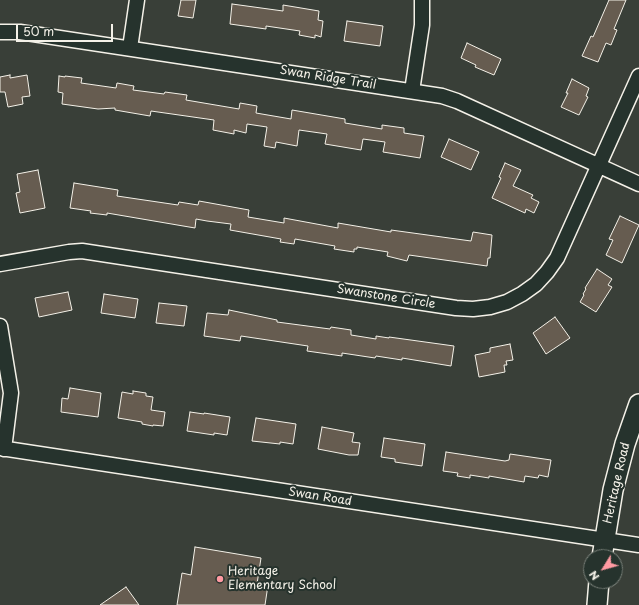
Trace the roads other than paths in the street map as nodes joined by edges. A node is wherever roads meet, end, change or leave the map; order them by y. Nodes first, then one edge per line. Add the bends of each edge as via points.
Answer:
1 (137, 0) edge
2 (422, 0) edge
3 (0, 32) edge
4 (130, 48) junction
5 (639, 76) edge
6 (412, 91) junction
7 (599, 165) junction
8 (639, 184) edge
9 (0, 264) edge
10 (0, 326) edge
11 (639, 404) edge
12 (2, 448) edge
13 (639, 545) edge
14 (603, 548) edge
15 (598, 589) edge
16 (597, 605) edge

1 - 4 street
2 - 6 street via 422,25
3 - 4 street, Swan Ridge Trail via 20,32
4 - 6 street, Swan Ridge Trail
5 - 7 street, Swanstone Circle
6 - 7 street, Swan Ridge Trail via 457,101
7 - 8 street, Swan Ridge Trail
7 - 9 street, Swanstone Circle via 557,258 547,272 522,294 490,307 456,308 82,251
10 - 12 street via 11,393
11 - 14 main road, Heritage Road via 615,482
12 - 14 street, Swan Road
13 - 14 street, Swan Road
15 - 16 main road

